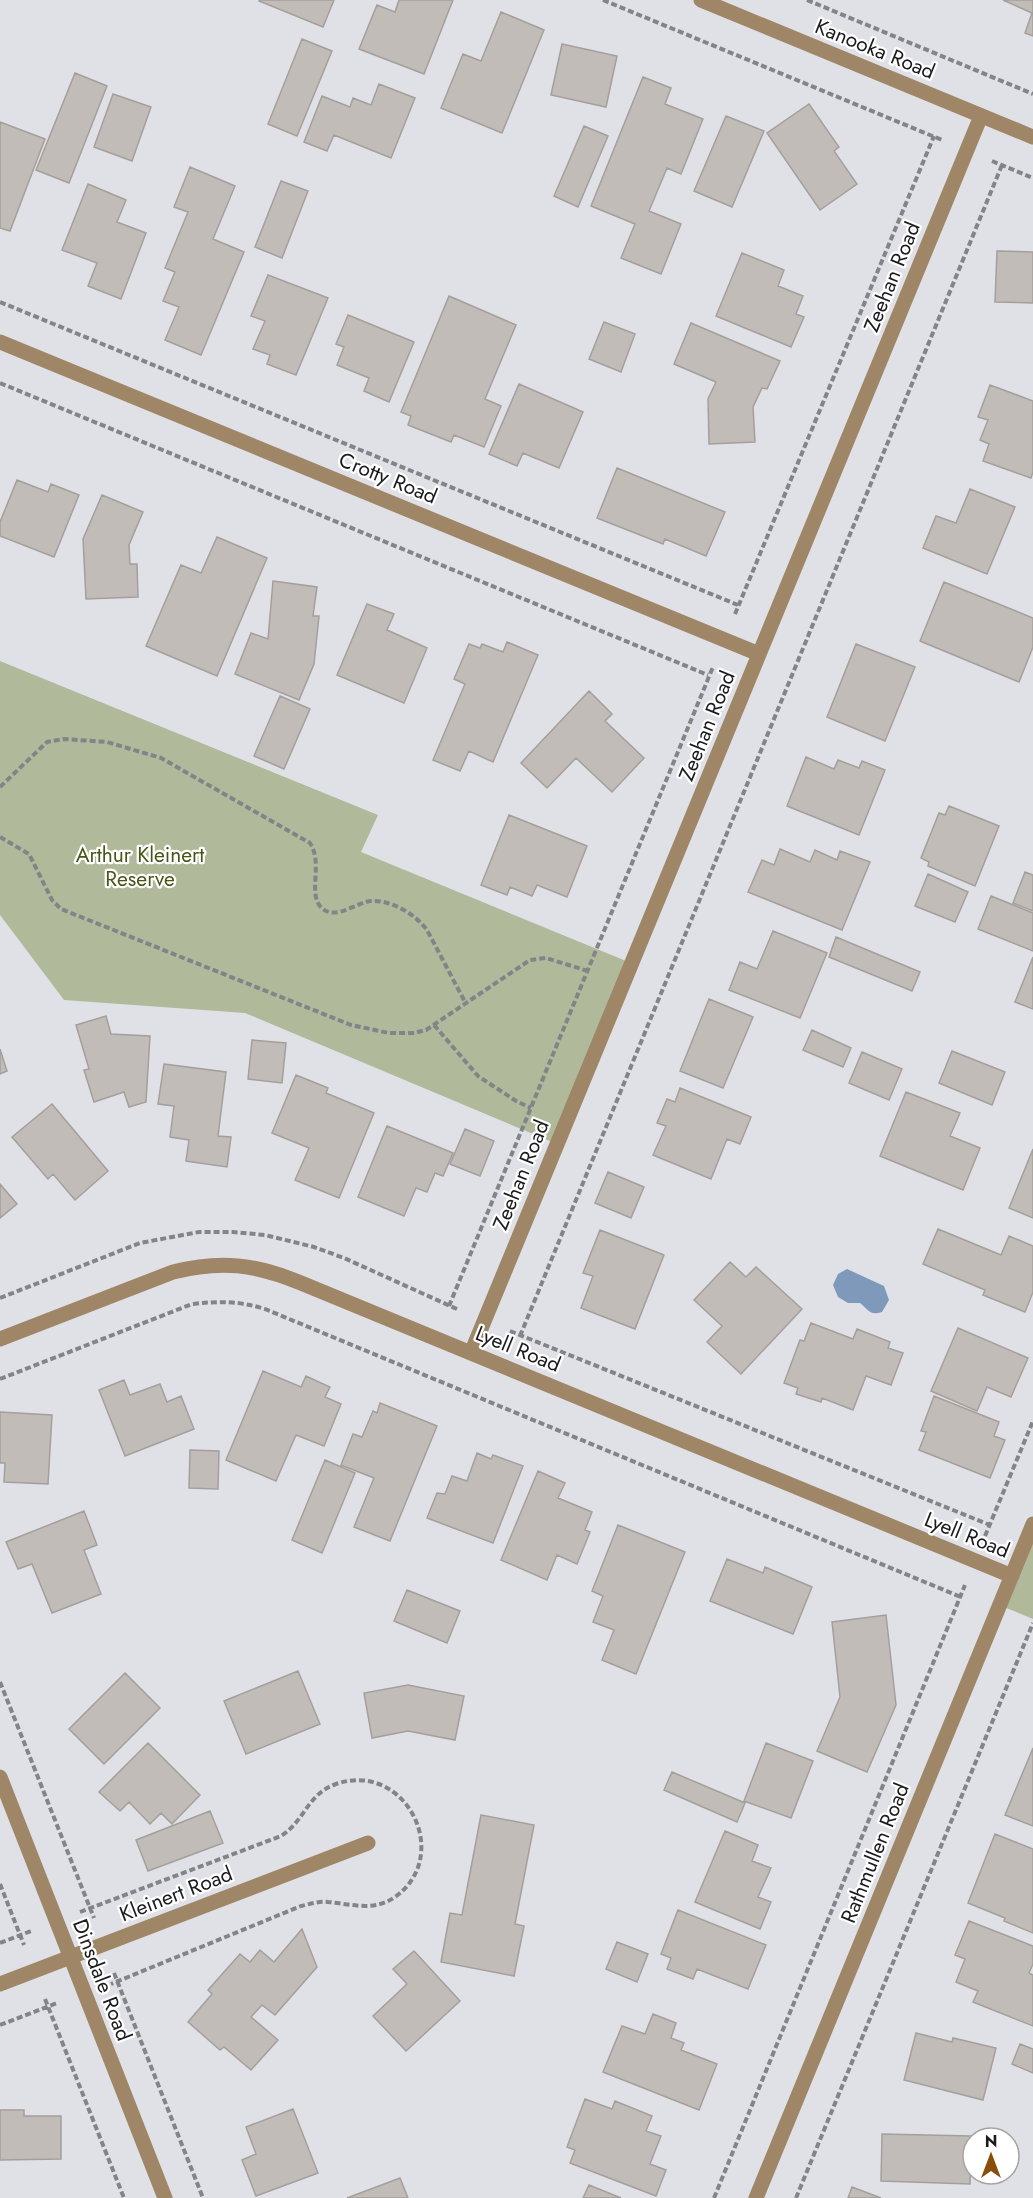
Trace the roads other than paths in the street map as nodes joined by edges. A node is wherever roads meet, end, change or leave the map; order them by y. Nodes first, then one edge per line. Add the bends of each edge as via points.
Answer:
1 (701, 0) edge
2 (981, 116) junction
3 (1033, 137) edge
4 (0, 342) edge
5 (759, 654) junction
6 (0, 1339) edge
7 (471, 1353) junction
8 (1033, 1524) edge
9 (1012, 1576) junction
10 (0, 1777) edge
11 (368, 1843) dead end
12 (70, 1957) junction
13 (0, 1984) edge
14 (165, 2198) edge
15 (756, 2198) edge

1 - 2 street, Kanooka Road
2 - 3 street, Kanooka Road
2 - 5 street, Zeehan Road
4 - 5 street, Crotty Road
5 - 7 street, Zeehan Road
6 - 7 street, Lyell Road via 173,1272 224,1264 277,1273
7 - 9 street, Lyell Road
8 - 9 street, Rathmullen Road
9 - 15 street, Rathmullen Road
10 - 12 street, Dinsdale Road
11 - 12 street, Kleinert Road
12 - 13 street, Kleinert Road
12 - 14 street, Dinsdale Road

